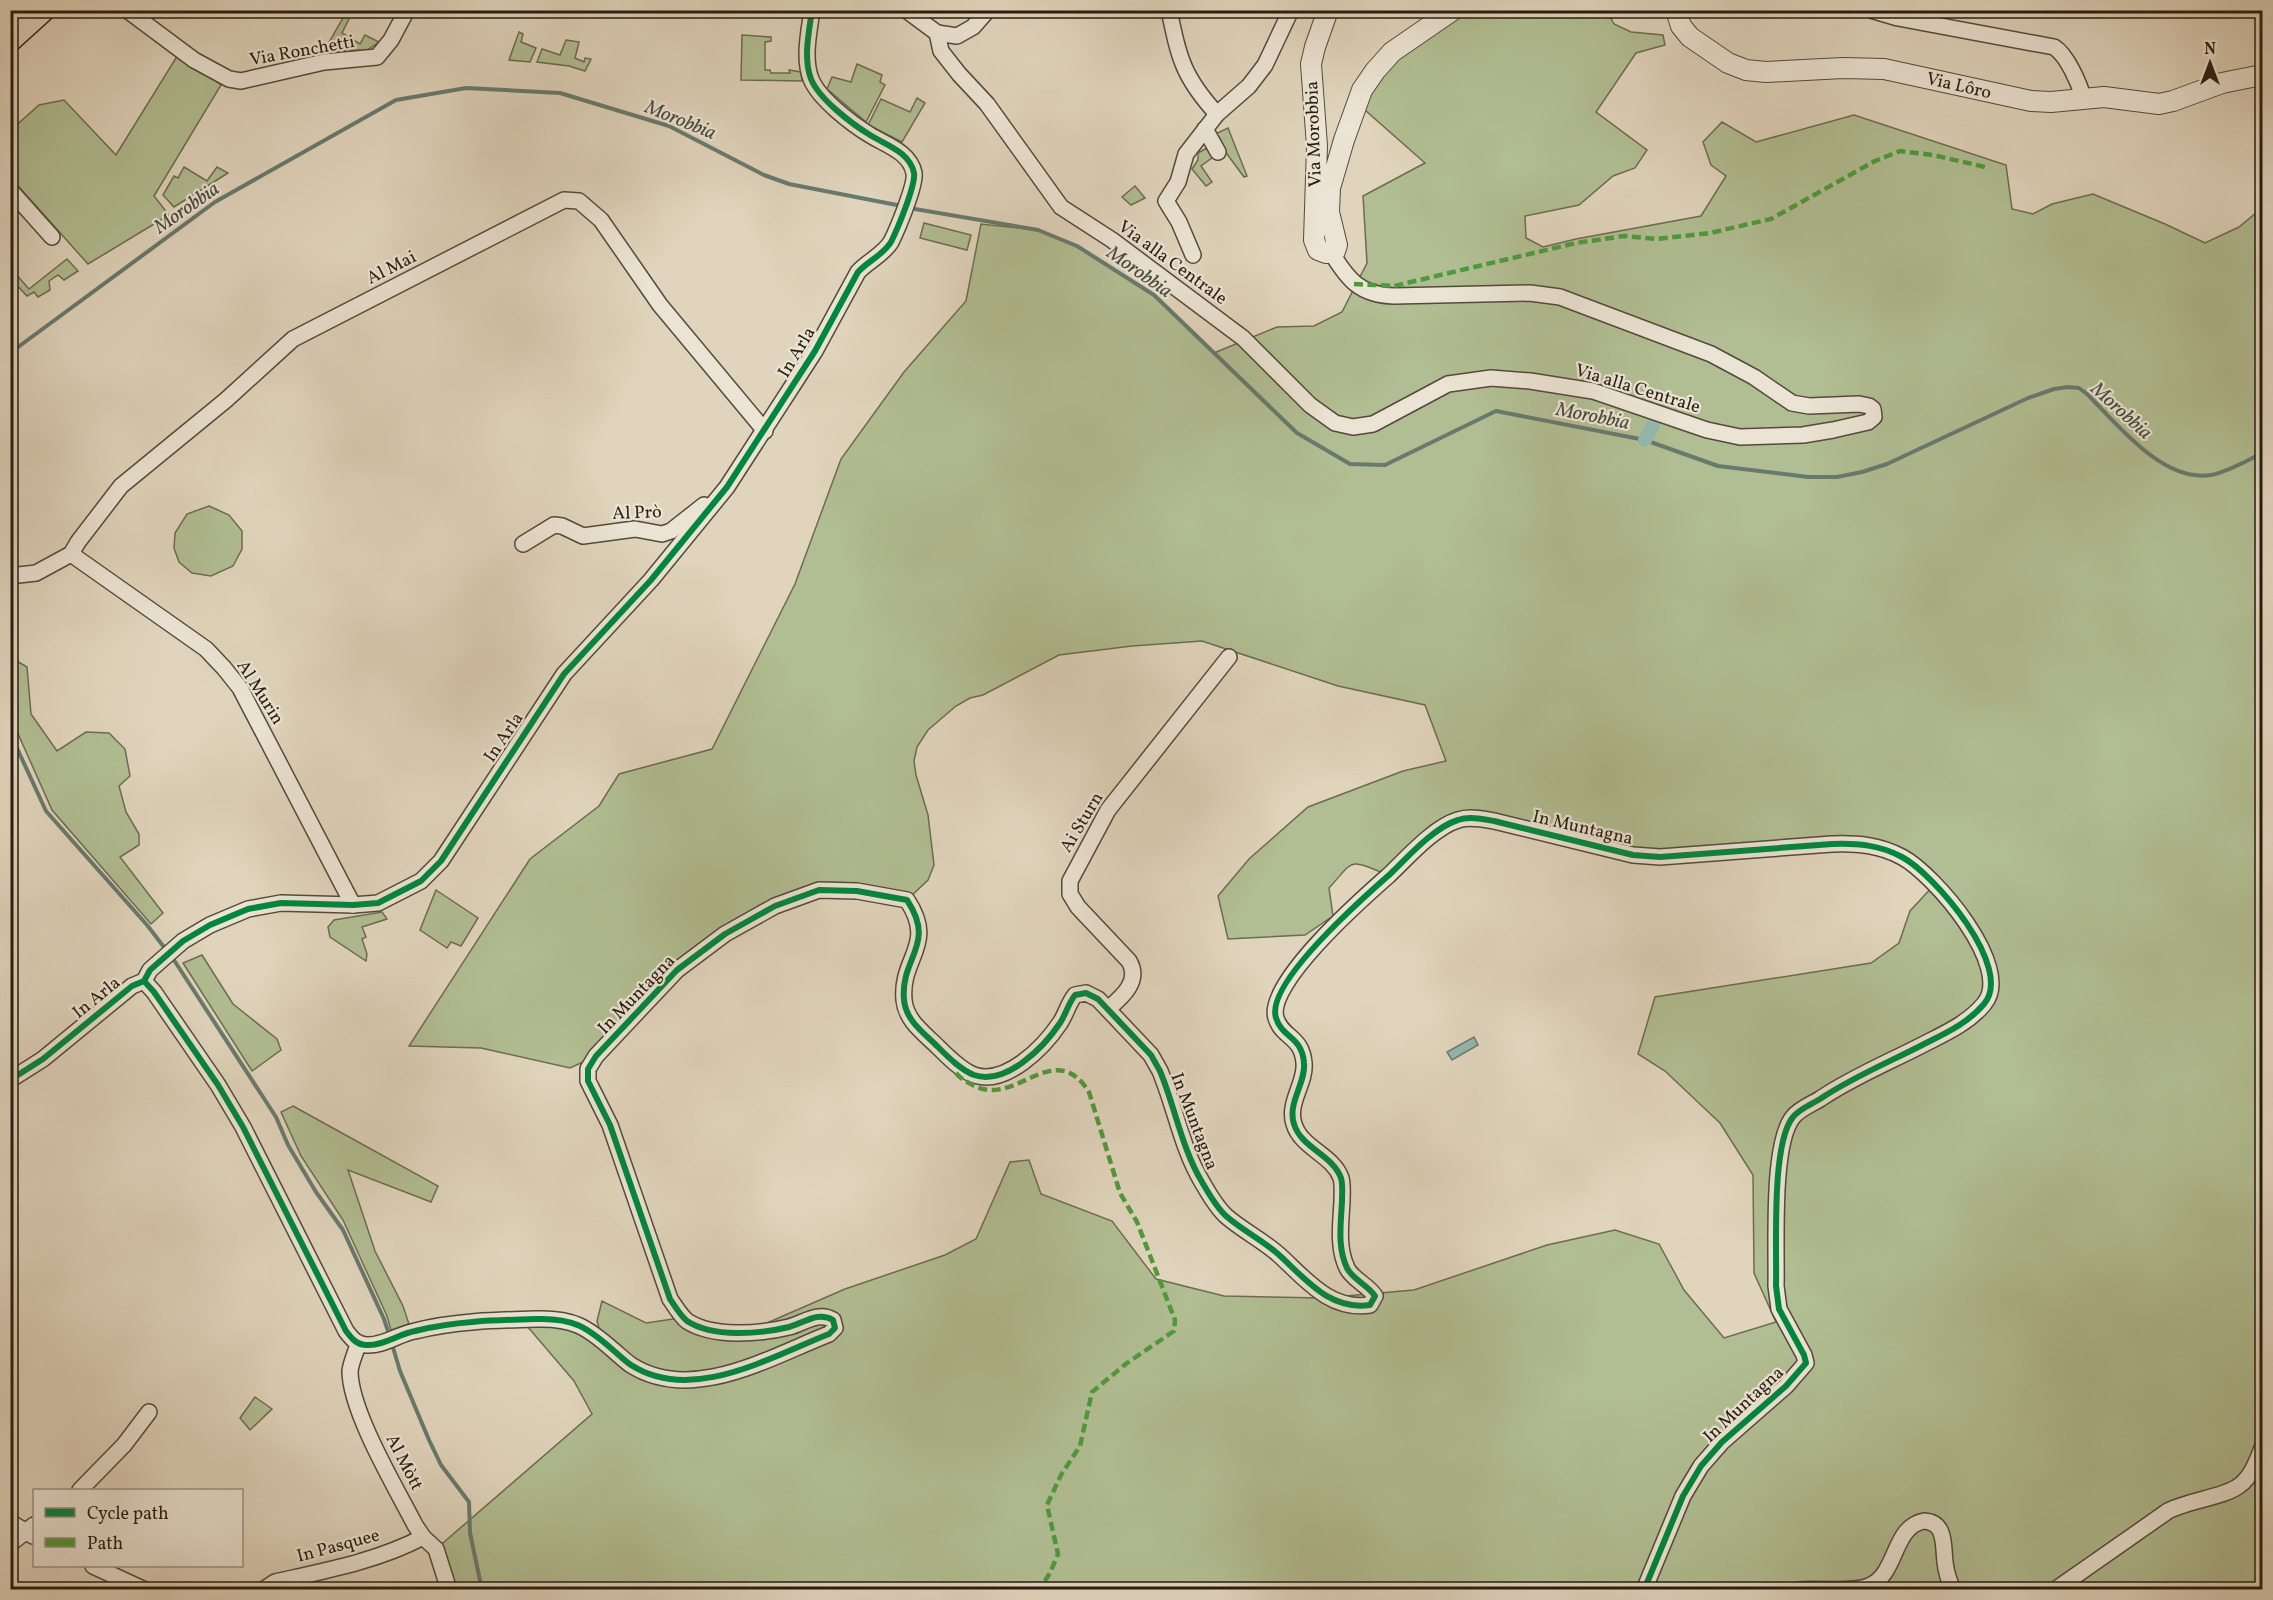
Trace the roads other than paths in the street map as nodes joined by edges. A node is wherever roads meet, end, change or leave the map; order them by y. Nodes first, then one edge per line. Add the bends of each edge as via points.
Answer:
1 (42, 10) edge
2 (127, 10) edge
3 (407, 10) edge
4 (812, 10) edge
5 (906, 10) edge
6 (988, 10) edge
7 (1169, 10) edge
8 (1291, 10) edge
9 (1328, 10) edge
10 (1453, 10) edge
11 (1676, 10) edge
12 (1871, 10) edge
13 (937, 33) junction
14 (10, 39) edge
15 (2262, 75) edge
16 (2083, 97) junction
17 (1217, 114) junction
18 (1205, 129) junction
19 (1218, 152) dead end
20 (12, 196) edge
21 (52, 237) dead end
22 (1328, 253) junction
23 (1193, 255) dead end
24 (765, 431) junction
25 (715, 500) junction
26 (523, 544) dead end
27 (71, 554) junction
28 (10, 576) edge
29 (1229, 657) dead end
30 (353, 905) junction
31 (144, 981) junction
32 (1107, 1010) junction
33 (10, 1080) edge
34 (358, 1344) junction
35 (149, 1412) dead end
36 (2262, 1448) edge
37 (82, 1489) edge
38 (10, 1522) edge
39 (31, 1531) edge
40 (423, 1537) junction
41 (10, 1544) edge
42 (95, 1567) edge
43 (145, 1590) edge
44 (263, 1590) edge
45 (449, 1590) edge
46 (1644, 1590) edge
47 (1799, 1590) edge
48 (1953, 1590) edge
49 (2055, 1590) edge

1 - 14 main road
2 - 3 street, Via Ronchetti via 194,60 229,79 241,81 324,62 377,57
4 - 24 street, In Arla via 808,64 818,92 849,120 906,158 914,174 913,183 888,248 858,272
5 - 13 street
6 - 13 street via 973,27 957,36
7 - 17 street via 1180,62
8 - 17 street via 1265,65 1249,86
9 - 22 street, Via Morobbia via 1315,47 1311,75 1317,146 1314,240 1318,250
10 - 22 street via 1392,52 1362,90 1332,179 1329,206 1337,245 1335,251
11 - 16 street, Via Lôro via 1690,37 1728,63 1746,70 1884,69 2031,101
12 - 16 street via 2054,47 2061,52
13 - 22 street, Via alla Centrale via 941,51 987,104 1061,207 1112,240 1243,338 1310,405 1335,423 1353,427 1372,424 1448,384 1491,378 1593,391 1707,430 1740,437 1803,435 1868,422 1874,417 1873,409 1864,404 1792,403 1711,354 1560,297 1530,293 1374,293 1354,284
15 - 16 street, Via Lôro via 2222,83 2159,104
17 - 18 street
18 - 19 street
18 - 23 street via 1184,157 1178,183 1166,201
20 - 21 street
24 - 25 street, In Arla
24 - 27 street, Al Mai via 660,304 600,220 579,201 564,200 293,339 121,486
25 - 26 street, Al Prò via 667,533 635,529 583,536 555,525
25 - 30 street, In Arla via 658,572 564,674 435,868 421,881 386,900
27 - 28 street, Al Mai via 36,573
27 - 30 street, Al Murin via 206,649 224,668 240,688
29 - 32 street, Ai Sturn via 1108,810 1070,881 1070,894 1078,907 1133,968 1128,989
30 - 31 street, In Arla via 281,903 249,909 183,941 150,970
31 - 33 street, In Arla via 132,986 43,1059
31 - 34 street via 218,1084 346,1331
32 - 34 street, In Muntagna via 1086,993 1075,995 1048,1039 1019,1065 992,1077 975,1076 948,1057 906,1012 904,979 920,936 916,913 907,900 857,891 819,890 775,906 724,934 677,970 596,1056 588,1069 588,1081 610,1125 670,1299 687,1320 723,1333 789,1327 826,1316 833,1320 835,1328 829,1334 734,1372 681,1380 631,1365 588,1328 557,1318 410,1332 370,1346
32 - 46 street, In Muntagna via 1151,1055 1200,1180 1225,1215 1279,1255 1320,1293 1342,1304 1370,1305 1375,1296 1348,1271 1340,1252 1341,1178 1294,1126 1292,1112 1305,1067 1304,1055 1298,1042 1276,1018 1275,1005 1307,955 1335,923 1432,837 1459,819 1476,818 1633,855 1660,857 1856,843 1880,847 1902,857 1935,884 1967,924 1988,967 1991,990 1981,1008 1956,1027 1835,1088 1794,1116 1778,1162 1776,1293 1779,1308 1806,1364 1701,1466 1673,1518
34 - 40 street, Al Mòtt via 350,1369 357,1400 373,1444
35 - 37 street
36 - 49 street via 2241,1485 2168,1511
38 - 39 street
39 - 41 street
40 - 44 street, In Pasquee via 371,1557 275,1582
40 - 45 street, Al Mòtt via 436,1549
42 - 43 street
47 - 48 street via 1871,1585 1889,1568 1909,1528 1924,1521 1936,1524 1941,1531

